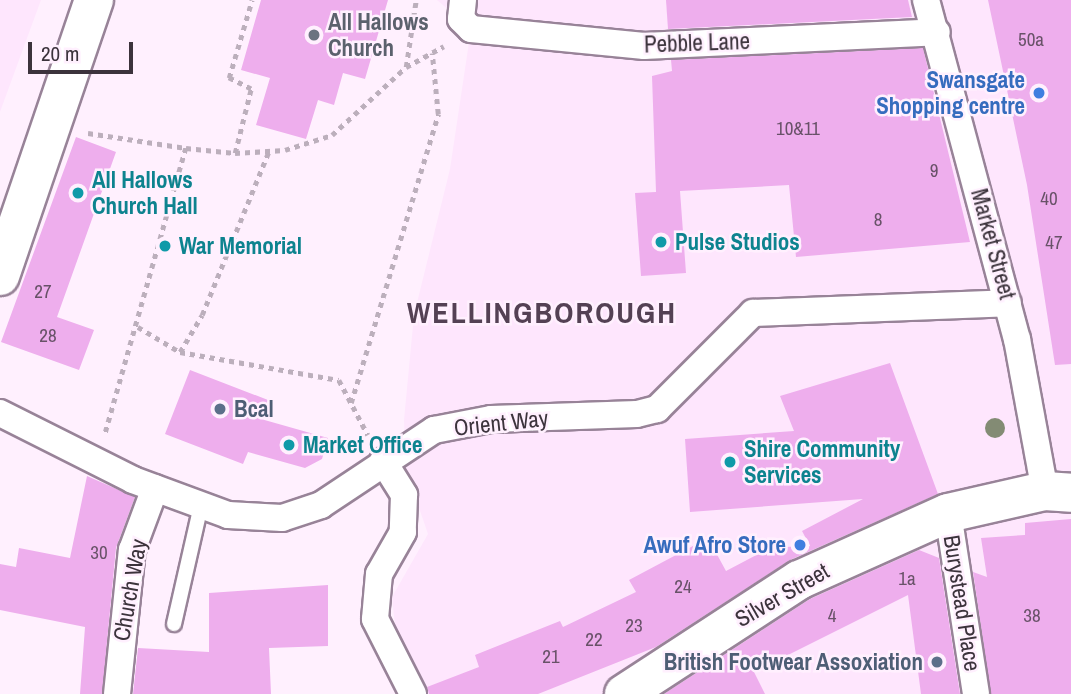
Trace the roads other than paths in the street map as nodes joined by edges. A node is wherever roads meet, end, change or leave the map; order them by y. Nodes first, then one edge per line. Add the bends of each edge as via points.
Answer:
1 (94, 0) edge
2 (926, 0) edge
3 (465, 16) edge
4 (937, 32) junction
5 (0, 276) edge
6 (1008, 303) junction
7 (0, 413) edge
8 (383, 461) junction
9 (155, 488) junction
10 (1058, 492) edge
11 (201, 505) junction
12 (948, 513) junction
13 (174, 624) dead end
14 (117, 694) edge
15 (413, 694) edge
16 (624, 694) edge
17 (976, 694) edge

1 - 5 main road
2 - 4 street, Market Street
3 - 4 street, Pebble Lane via 644,46
4 - 6 street, Market Street
6 - 8 street, Orient Way via 753,313 657,409 637,414 491,419 434,430
6 - 10 street, Market Street
7 - 9 street, Orient Way
8 - 11 street, Orient Way via 321,505 282,518 228,515
8 - 15 street via 404,495 403,532 379,574 375,620
9 - 11 street, Orient Way
9 - 14 street, Church Way via 132,550
10 - 12 main road, Silver Street
11 - 13 lane
12 - 16 main road, Silver Street via 799,580
12 - 17 street, Burystead Place

